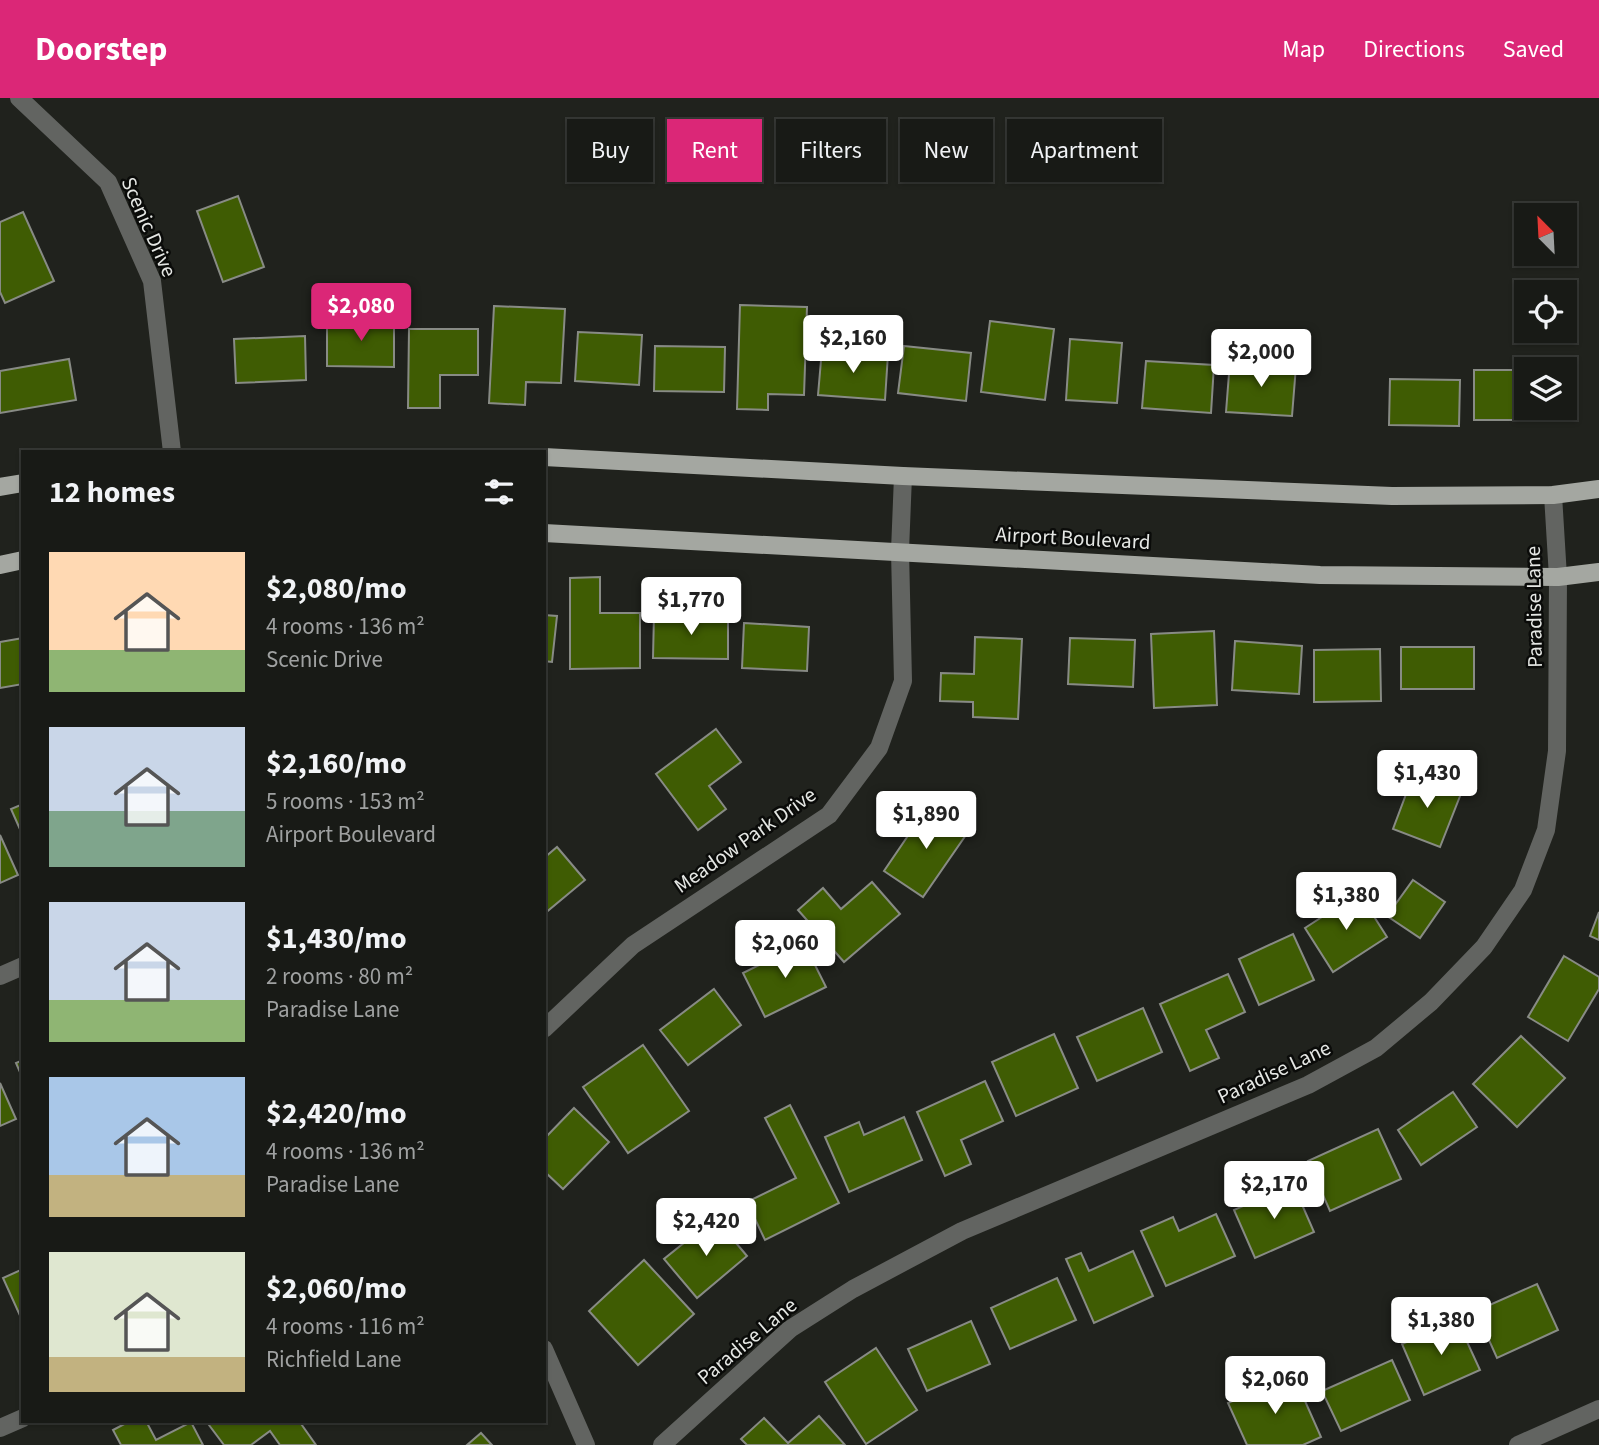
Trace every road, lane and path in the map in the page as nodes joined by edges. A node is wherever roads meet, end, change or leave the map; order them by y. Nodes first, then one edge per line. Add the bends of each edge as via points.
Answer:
1 (19, 98) edge
2 (172, 450) edge
3 (546, 457) edge
4 (903, 477) junction
5 (21, 483) edge
6 (0, 487) edge
7 (1599, 489) edge
8 (1553, 495) junction
9 (546, 533) edge
10 (900, 551) junction
11 (21, 560) edge
12 (0, 565) edge
13 (1599, 572) edge
14 (1558, 577) junction
15 (21, 967) edge
16 (0, 976) edge
17 (546, 1027) edge
18 (546, 1354) edge
19 (1599, 1409) edge
20 (21, 1419) edge
21 (0, 1428) edge
22 (586, 1445) edge
23 (662, 1445) edge
24 (1518, 1445) edge

1 - 2 street, Scenic Drive via 108,182 152,281
3 - 4 main road
4 - 8 main road via 1392,496
4 - 10 street, Meadow Park Drive
5 - 6 main road
7 - 8 main road
8 - 14 street, Paradise Lane
9 - 10 main road, Airport Boulevard
10 - 14 main road, Airport Boulevard via 1320,575
10 - 17 street, Meadow Park Drive via 903,681 879,748 829,815 632,945
11 - 12 main road
13 - 14 main road, Airport Boulevard
14 - 23 street, Paradise Lane via 1557,751 1546,830 1523,890 1484,947 1431,1002 1376,1048 1308,1085 962,1231 853,1289 790,1329
15 - 16 street
18 - 22 street
19 - 24 street
20 - 21 street

